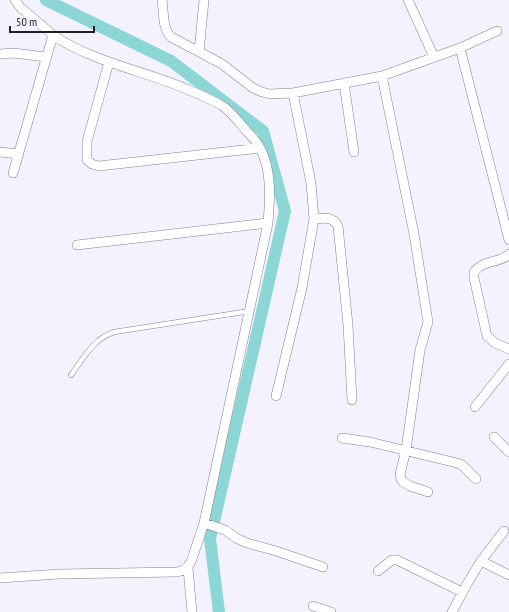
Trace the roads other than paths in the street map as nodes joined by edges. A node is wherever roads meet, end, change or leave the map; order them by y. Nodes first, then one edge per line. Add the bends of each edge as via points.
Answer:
1 (15, 0) edge
2 (162, 0) edge
3 (204, 0) edge
4 (208, 0) edge
5 (408, 0) edge
6 (498, 31) dead end
7 (53, 35) junction
8 (460, 48) junction
9 (199, 52) junction
10 (0, 54) edge
11 (46, 57) junction
12 (434, 58) junction
13 (109, 62) junction
14 (382, 76) junction
15 (344, 83) junction
16 (293, 93) junction
17 (260, 148) junction
18 (0, 152) edge
19 (354, 152) dead end
20 (19, 154) junction
21 (14, 173) dead end
22 (314, 219) junction
23 (268, 223) junction
24 (509, 240) edge
25 (77, 245) dead end
26 (509, 254) edge
27 (250, 311) junction
28 (509, 350) edge
29 (509, 364) edge
30 (71, 375) dead end
31 (276, 396) dead end
32 (352, 400) dead end
33 (475, 407) dead end
34 (494, 437) dead end
35 (342, 438) dead end
36 (406, 450) junction
37 (509, 452) edge
38 (476, 479) dead end
39 (428, 492) dead end
40 (205, 524) junction
41 (504, 531) dead end
42 (481, 562) junction
43 (323, 567) dead end
44 (188, 568) junction
45 (378, 571) dead end
46 (509, 575) edge
47 (0, 578) edge
48 (462, 592) junction
49 (313, 606) dead end
50 (192, 612) edge
51 (330, 612) edge
52 (452, 612) edge

1 - 7 street
2 - 9 street via 167,33
3 - 4 street
3 - 9 street
5 - 12 street
6 - 8 street
7 - 11 street
7 - 13 street via 69,45
8 - 12 street
8 - 24 street
9 - 16 street via 222,64 262,92
10 - 11 street
11 - 20 street
12 - 14 street
13 - 17 street via 167,80 224,107
13 - 17 street via 87,141 87,160 92,164 99,166
14 - 15 street
14 - 36 street via 414,234 428,322 420,350
15 - 16 street
15 - 19 street
16 - 22 street via 311,183
17 - 23 street via 266,164 270,194
18 - 20 street
20 - 21 street
22 - 31 street via 302,288
22 - 32 street via 331,219 338,226 348,325
23 - 25 street
23 - 27 street
26 - 28 street via 504,258 482,264 474,272 487,336
27 - 30 lane via 105,334 92,346
27 - 40 street
29 - 33 street
34 - 37 street
35 - 36 street
36 - 38 street via 462,465
36 - 39 street via 401,479 410,486
40 - 43 street via 225,530 247,543 276,550
40 - 44 street
41 - 42 street
42 - 46 street
42 - 48 street
44 - 47 street via 177,572
44 - 50 street
45 - 48 street via 392,560 397,560
48 - 52 street
49 - 51 street

